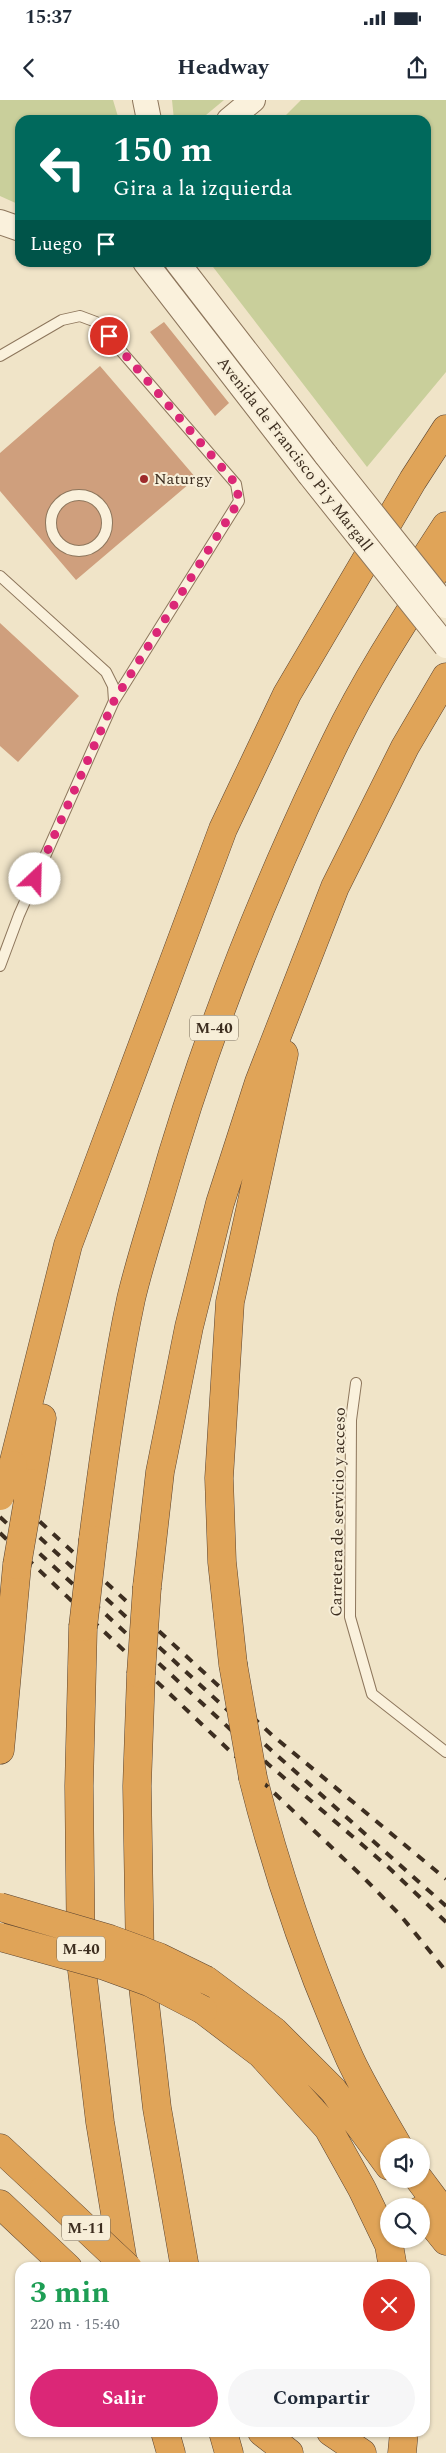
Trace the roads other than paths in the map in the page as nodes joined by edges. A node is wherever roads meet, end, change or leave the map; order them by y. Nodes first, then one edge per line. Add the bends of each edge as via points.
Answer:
1 (145, 100) edge
2 (253, 100) edge
3 (148, 115) edge
4 (235, 115) edge
5 (148, 267) edge
6 (181, 267) edge
7 (0, 356) edge
8 (446, 429) edge
9 (106, 514) joint
10 (446, 526) edge
11 (446, 556) edge
12 (0, 576) edge
13 (446, 606) edge
14 (446, 646) edge
15 (446, 677) edge
16 (114, 701) junction
17 (0, 966) edge
18 (304, 966) junction
19 (180, 1124) junction
20 (356, 1384) dead end
21 (22, 1474) junction
22 (0, 1496) edge
23 (0, 1750) edge
24 (446, 1752) edge
25 (0, 1907) edge
26 (0, 1937) edge
27 (394, 2138) edge
28 (0, 2148) edge
29 (380, 2154) edge
30 (426, 2188) edge
31 (0, 2204) edge
32 (446, 2215) edge
33 (430, 2221) edge
34 (446, 2241) edge
35 (62, 2262) edge
36 (122, 2262) edge
37 (123, 2262) edge
38 (183, 2262) edge
39 (392, 2262) edge
40 (166, 2437) edge
41 (224, 2437) edge
42 (268, 2437) edge
43 (338, 2437) edge
44 (404, 2437) edge
45 (171, 2453) edge
46 (229, 2453) edge
47 (289, 2453) edge
48 (362, 2453) edge
49 (402, 2453) edge

1 - 3 street
2 - 4 street
5 - 14 street, Avenida de Francisco Pi y Margall, bridge
6 - 13 street, Avenida de Francisco Pi y Margall, bridge
7 - 16 lane via 62,320 80,316 96,322 236,484 239,501
8 - 21 highway via 287,694 224,829 167,974 121,1104
9 - 9 lane via 95,500 78,494 69,496 61,501 52,516 54,534 66,548 85,550 94,547 106,532
10 - 19 highway via 381,627 311,756 252,885 208,1005
11 - 19 highway, M-40 via 393,639 336,741 272,881
12 - 16 lane via 106,672 113,686
15 - 18 highway via 405,747 335,888
16 - 17 lane via 19,915
18 - 27 highway, bridge via 230,1302 219,1478 222,1562 232,1664 266,1830 308,1957 351,2061
18 - 38 highway, bridge via 259,1082 220,1203 188,1327 160,1472 147,1586 137,1786 140,1960 156,2108
19 - 37 highway, M-40, bridge via 131,1299 103,1454 83,1628 79,1786 81,1962 100,2122
20 - 24 lane, Carretera de servicio y acceso via 351,1420 350,1617 372,1694
21 - 22 highway, bridge
21 - 23 highway, bridge
25 - 29 highway, bridge via 110,1939 159,1957 206,1980 274,2031 333,2090
26 - 39 highway, bridge via 149,1982 203,2010 260,2054 328,2128 389,2245
28 - 36 highway, M-11, bridge
30 - 32 highway
31 - 35 highway, M-11
33 - 34 highway
40 - 45 highway
41 - 46 highway
42 - 47 highway
43 - 48 highway
44 - 49 highway

